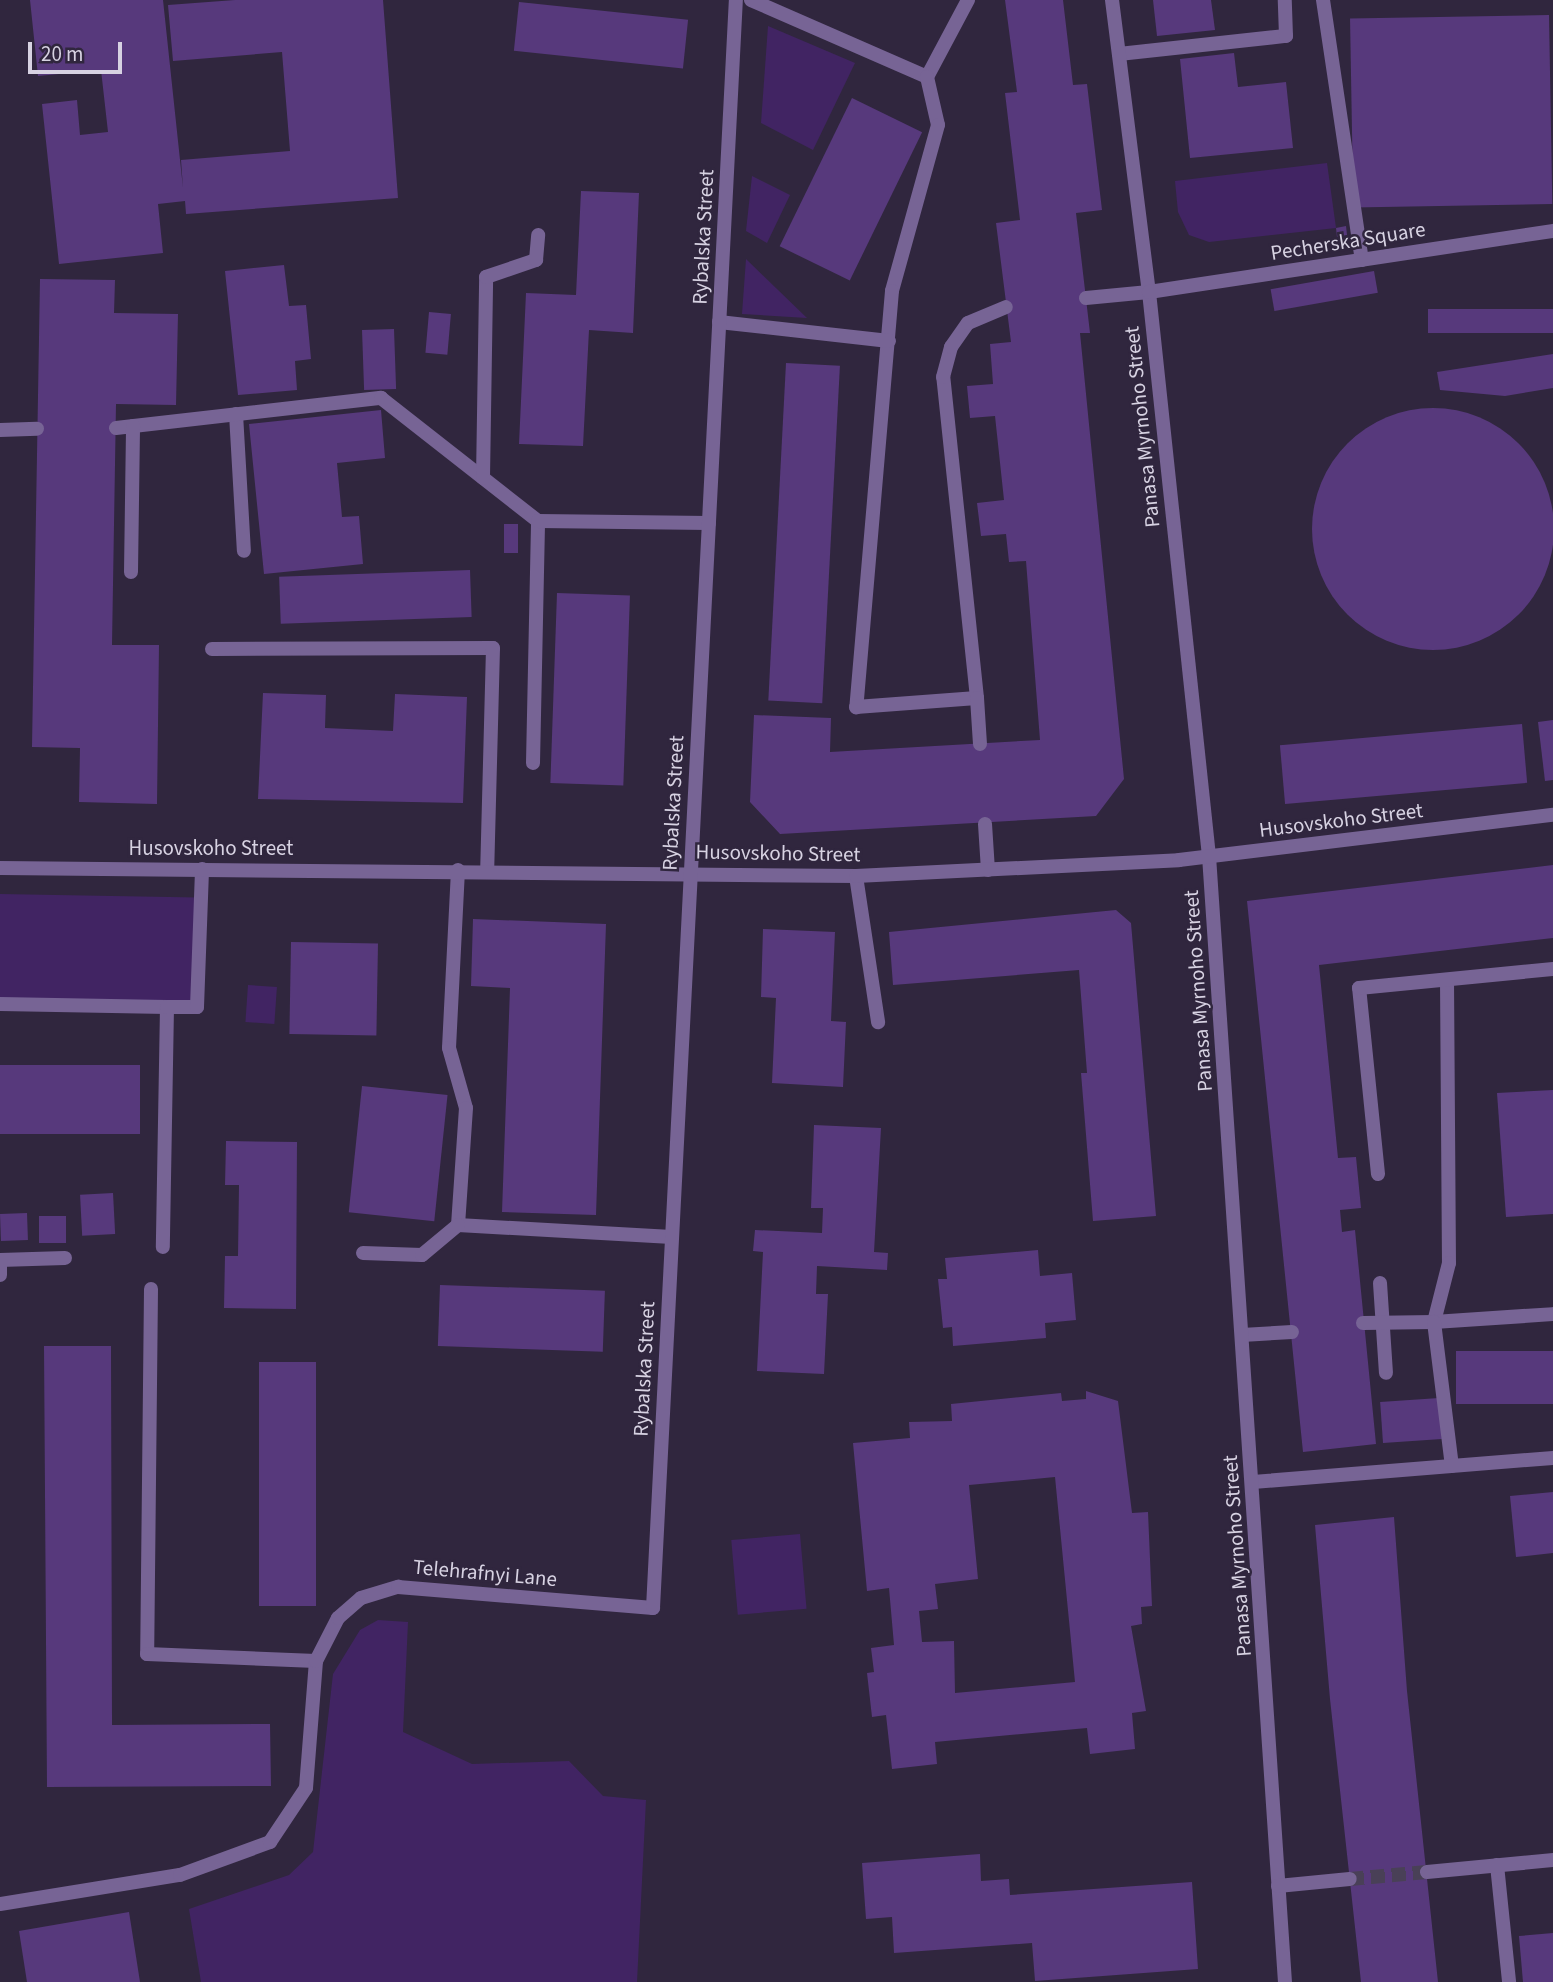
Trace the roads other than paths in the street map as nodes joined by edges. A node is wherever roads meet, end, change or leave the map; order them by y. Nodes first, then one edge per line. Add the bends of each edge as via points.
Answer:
1 (736, 0) edge
2 (751, 0) edge
3 (968, 0) edge
4 (1112, 0) edge
5 (1284, 0) edge
6 (1323, 0) edge
7 (1119, 54) junction
8 (927, 77) junction
9 (1553, 231) edge
10 (538, 235) dead end
11 (1362, 260) junction
12 (1149, 292) junction
13 (1086, 298) dead end
14 (1006, 307) dead end
15 (719, 322) junction
16 (888, 341) junction
17 (236, 414) junction
18 (133, 426) junction
19 (116, 428) dead end
20 (37, 429) dead end
21 (0, 430) edge
22 (483, 478) junction
23 (538, 521) junction
24 (709, 523) junction
25 (244, 551) dead end
26 (131, 572) dead end
27 (212, 649) dead end
28 (977, 698) junction
29 (980, 744) dead end
30 (534, 764) dead end
31 (1553, 815) edge
32 (985, 824) dead end
33 (1209, 856) junction
34 (0, 868) edge
35 (202, 869) junction
36 (458, 870) junction
37 (988, 870) junction
38 (487, 871) junction
39 (690, 872) junction
40 (856, 876) junction
41 (1553, 969) edge
42 (1447, 980) junction
43 (0, 1004) edge
44 (167, 1007) junction
45 (878, 1022) dead end
46 (1378, 1174) dead end
47 (458, 1225) junction
48 (672, 1237) junction
49 (163, 1247) dead end
50 (363, 1253) dead end
51 (65, 1258) dead end
52 (0, 1275) edge
53 (1380, 1283) dead end
54 (151, 1289) dead end
55 (1553, 1314) edge
56 (1434, 1322) junction
57 (1363, 1323) dead end
58 (1381, 1323) junction
59 (1292, 1332) dead end
60 (1242, 1335) junction
61 (1386, 1373) dead end
62 (1553, 1458) edge
63 (1452, 1466) junction
64 (1254, 1482) junction
65 (653, 1608) joint
66 (316, 1661) junction
67 (1553, 1860) edge
68 (1497, 1865) junction
69 (1427, 1872) tunnel mouth
70 (1350, 1879) tunnel mouth
71 (1278, 1886) junction
72 (0, 1904) edge
73 (1286, 1982) edge
74 (1509, 1982) edge

1 - 15 street, Rybalska Street
2 - 8 street
3 - 8 street
4 - 7 street, Panasa Myrnoho Street
5 - 7 street via 1286,36
6 - 11 street
7 - 12 street, Panasa Myrnoho Street
8 - 16 street via 938,125 892,291
9 - 11 street, Pecherska Square
10 - 22 street via 536,260 486,277
11 - 12 street, Pecherska Square
12 - 13 street, Pecherska Square
12 - 33 street, Panasa Myrnoho Street
14 - 28 street via 968,323 951,347 943,377
15 - 16 street
15 - 24 street, Rybalska Street
16 - 28 street via 856,707
17 - 18 street
17 - 22 street via 381,398
17 - 25 street
18 - 19 street
18 - 26 street
20 - 21 street
22 - 23 street
23 - 24 street
23 - 30 street
24 - 39 street, Rybalska Street
27 - 38 street via 493,648
28 - 29 street
31 - 33 street, Husovskoho Street
32 - 37 street
33 - 37 street, Husovskoho Street
33 - 60 street, Panasa Myrnoho Street
34 - 35 street, Husovskoho Street
35 - 36 street, Husovskoho Street
35 - 44 street via 197,1007
36 - 38 street, Husovskoho Street
36 - 47 street via 449,1048 466,1108
37 - 40 street, Husovskoho Street
38 - 39 street, Husovskoho Street
39 - 40 street, Husovskoho Street
39 - 48 street, Rybalska Street
40 - 45 street
41 - 42 street
42 - 46 street via 1359,988
42 - 56 street via 1449,1263
43 - 44 street
44 - 49 street
47 - 48 street
47 - 50 street via 422,1255
48 - 65 street, Rybalska Street
51 - 52 street via 0,1260
53 - 58 street
54 - 66 street via 147,1654
55 - 56 street
56 - 58 street
56 - 63 street
57 - 58 street
58 - 61 street
59 - 60 street
60 - 64 street, Panasa Myrnoho Street
62 - 63 street
63 - 64 street
64 - 71 street, Panasa Myrnoho Street
65 - 66 street, Telehrafnyi Lane via 398,1587 353,1604 338,1618
66 - 72 street, Telehrafnyi Lane via 306,1788 270,1842 180,1875
67 - 68 street
68 - 69 street
68 - 74 street
70 - 71 street
71 - 73 street, Panasa Myrnoho Street

